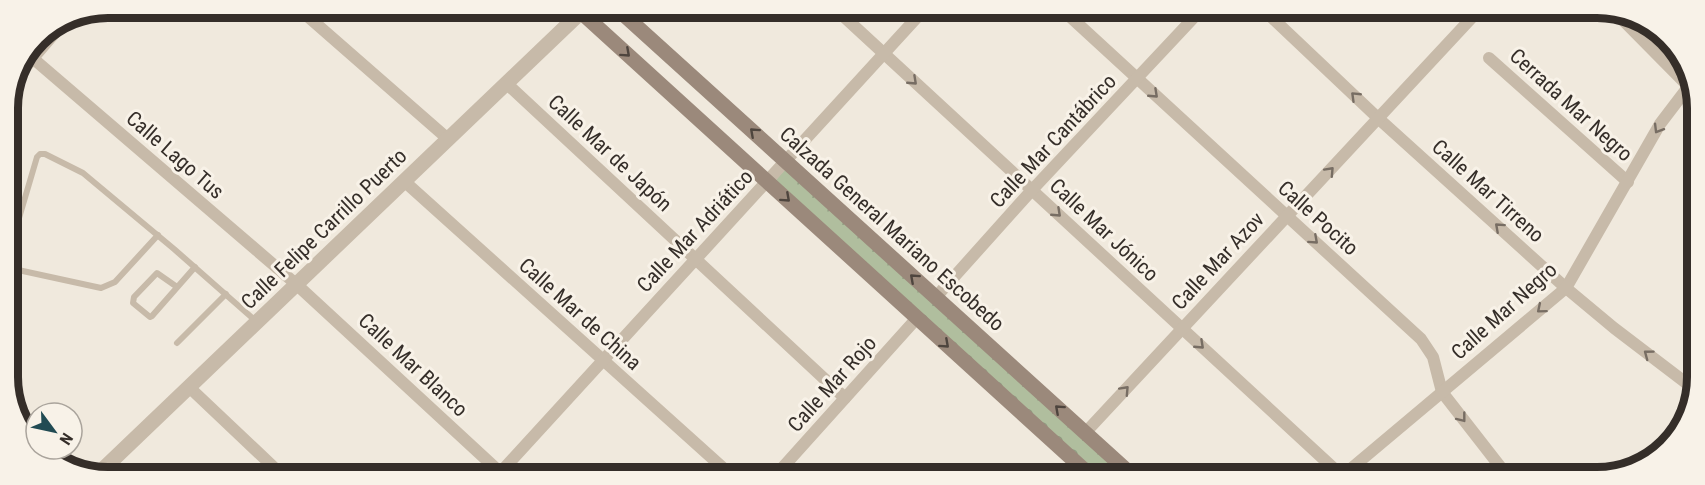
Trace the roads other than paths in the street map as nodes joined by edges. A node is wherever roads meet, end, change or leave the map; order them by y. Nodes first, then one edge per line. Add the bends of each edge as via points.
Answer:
1 (310, 18) edge
2 (577, 18) edge
3 (585, 18) edge
4 (627, 18) edge
5 (846, 18) edge
6 (916, 18) edge
7 (1072, 18) edge
8 (1194, 18) edge
9 (1272, 18) edge
10 (1471, 18) edge
11 (1626, 23) edge
12 (884, 53) junction
13 (1489, 57) dead end
14 (32, 59) edge
15 (1681, 76) edge
16 (1138, 79) junction
17 (506, 83) junction
18 (1686, 95) edge
19 (1378, 119) junction
20 (448, 139) junction
21 (786, 161) junction
22 (404, 181) junction
23 (767, 181) junction
24 (1628, 182) junction
25 (1032, 190) junction
26 (1287, 216) junction
27 (18, 221) edge
28 (158, 235) junction
29 (696, 259) junction
30 (195, 267) junction
31 (18, 270) edge
32 (296, 284) junction
33 (177, 287) junction
34 (1566, 288) junction
35 (226, 294) junction
36 (936, 297) junction
37 (917, 318) junction
38 (257, 322) junction
39 (1182, 328) junction
40 (177, 343) dead end
41 (602, 361) junction
42 (1686, 383) edge
43 (190, 388) junction
44 (1442, 392) junction
45 (845, 398) junction
46 (1085, 433) junction
47 (106, 467) edge
48 (274, 467) edge
49 (492, 467) edge
50 (506, 467) edge
51 (722, 467) edge
52 (783, 467) edge
53 (1081, 467) edge
54 (1123, 467) edge
55 (1332, 467) edge
56 (1353, 467) edge
57 (1500, 467) edge

1 - 20 street
2 - 17 street, Calle Felipe Carrillo Puerto
3 -> 23 main road
21 -> 4 main road, Calzada General Mariano Escobedo
5 - 12 street, Calle Mar Jónico
6 - 12 street, Calle Mar Adriático
7 - 16 street, Calle Pocito
8 - 16 street, Calle Mar Cantábrico
19 -> 9 street, Calle Mar Tirreno
10 - 19 street, Calle Mar Azov
11 - 15 street
12 - 21 street, Calle Mar Adriático
12 -> 25 street, Calle Mar Jónico
13 - 24 street, Cerrada Mar Negro
14 - 32 street, Calle Lago Tus
16 - 25 street, Calle Mar Cantábrico
16 -> 26 street, Calle Pocito
17 - 20 street, Calle Felipe Carrillo Puerto
17 - 29 street, Calle Mar de Japón
18 -> 24 street, Calle Mar Negro via 1660,124
26 -> 19 street, Calle Mar Azov
34 -> 19 street, Calle Mar Tirreno
20 - 22 street, Calle Felipe Carrillo Puerto
21 - 23 street, Calle Mar Adriático
36 -> 21 main road, Calzada General Mariano Escobedo
22 - 32 street, Calle Felipe Carrillo Puerto
22 - 41 street, Calle Mar de China
23 - 29 street, Calle Mar Adriático
23 -> 37 main road
24 - 34 street, Calle Mar Negro
25 - 36 street, Calle Mar Cantábrico
25 -> 39 street, Calle Mar Jónico
26 - 39 street, Calle Mar Azov
26 -> 44 street, Calle Pocito via 1421,339 1433,357
27 - 28 lane via 37,157 45,154 83,173
28 - 30 lane
28 - 31 lane via 115,282 101,288
29 - 41 street, Calle Mar Adriático
29 - 45 street, Calle Mar de Japón
30 - 33 lane
30 - 35 lane
32 - 38 street, Calle Felipe Carrillo Puerto
32 - 49 street, Calle Mar Blanco
33 - 33 lane via 157,273 133,303 150,317
42 -> 34 street, Calle Mar Tirreno
34 -> 44 street, Calle Mar Negro
35 - 38 lane
35 - 40 lane
46 -> 36 main road, Calzada General Mariano Escobedo
37 - 45 street, Calle Mar Rojo
37 -> 53 main road
38 - 43 street, Calle Felipe Carrillo Puerto
46 -> 39 street, Calle Mar Azov
39 -> 55 street, Calle Mar Jónico
41 - 50 street, Calle Mar Adriático
41 - 51 street, Calle Mar de China
43 - 47 street, Calle Felipe Carrillo Puerto
43 - 48 street
44 - 56 street, Calle Mar Negro
44 -> 57 street, Calle Pocito
45 - 52 street, Calle Mar Rojo
46 - 54 main road, Calzada General Mariano Escobedo

